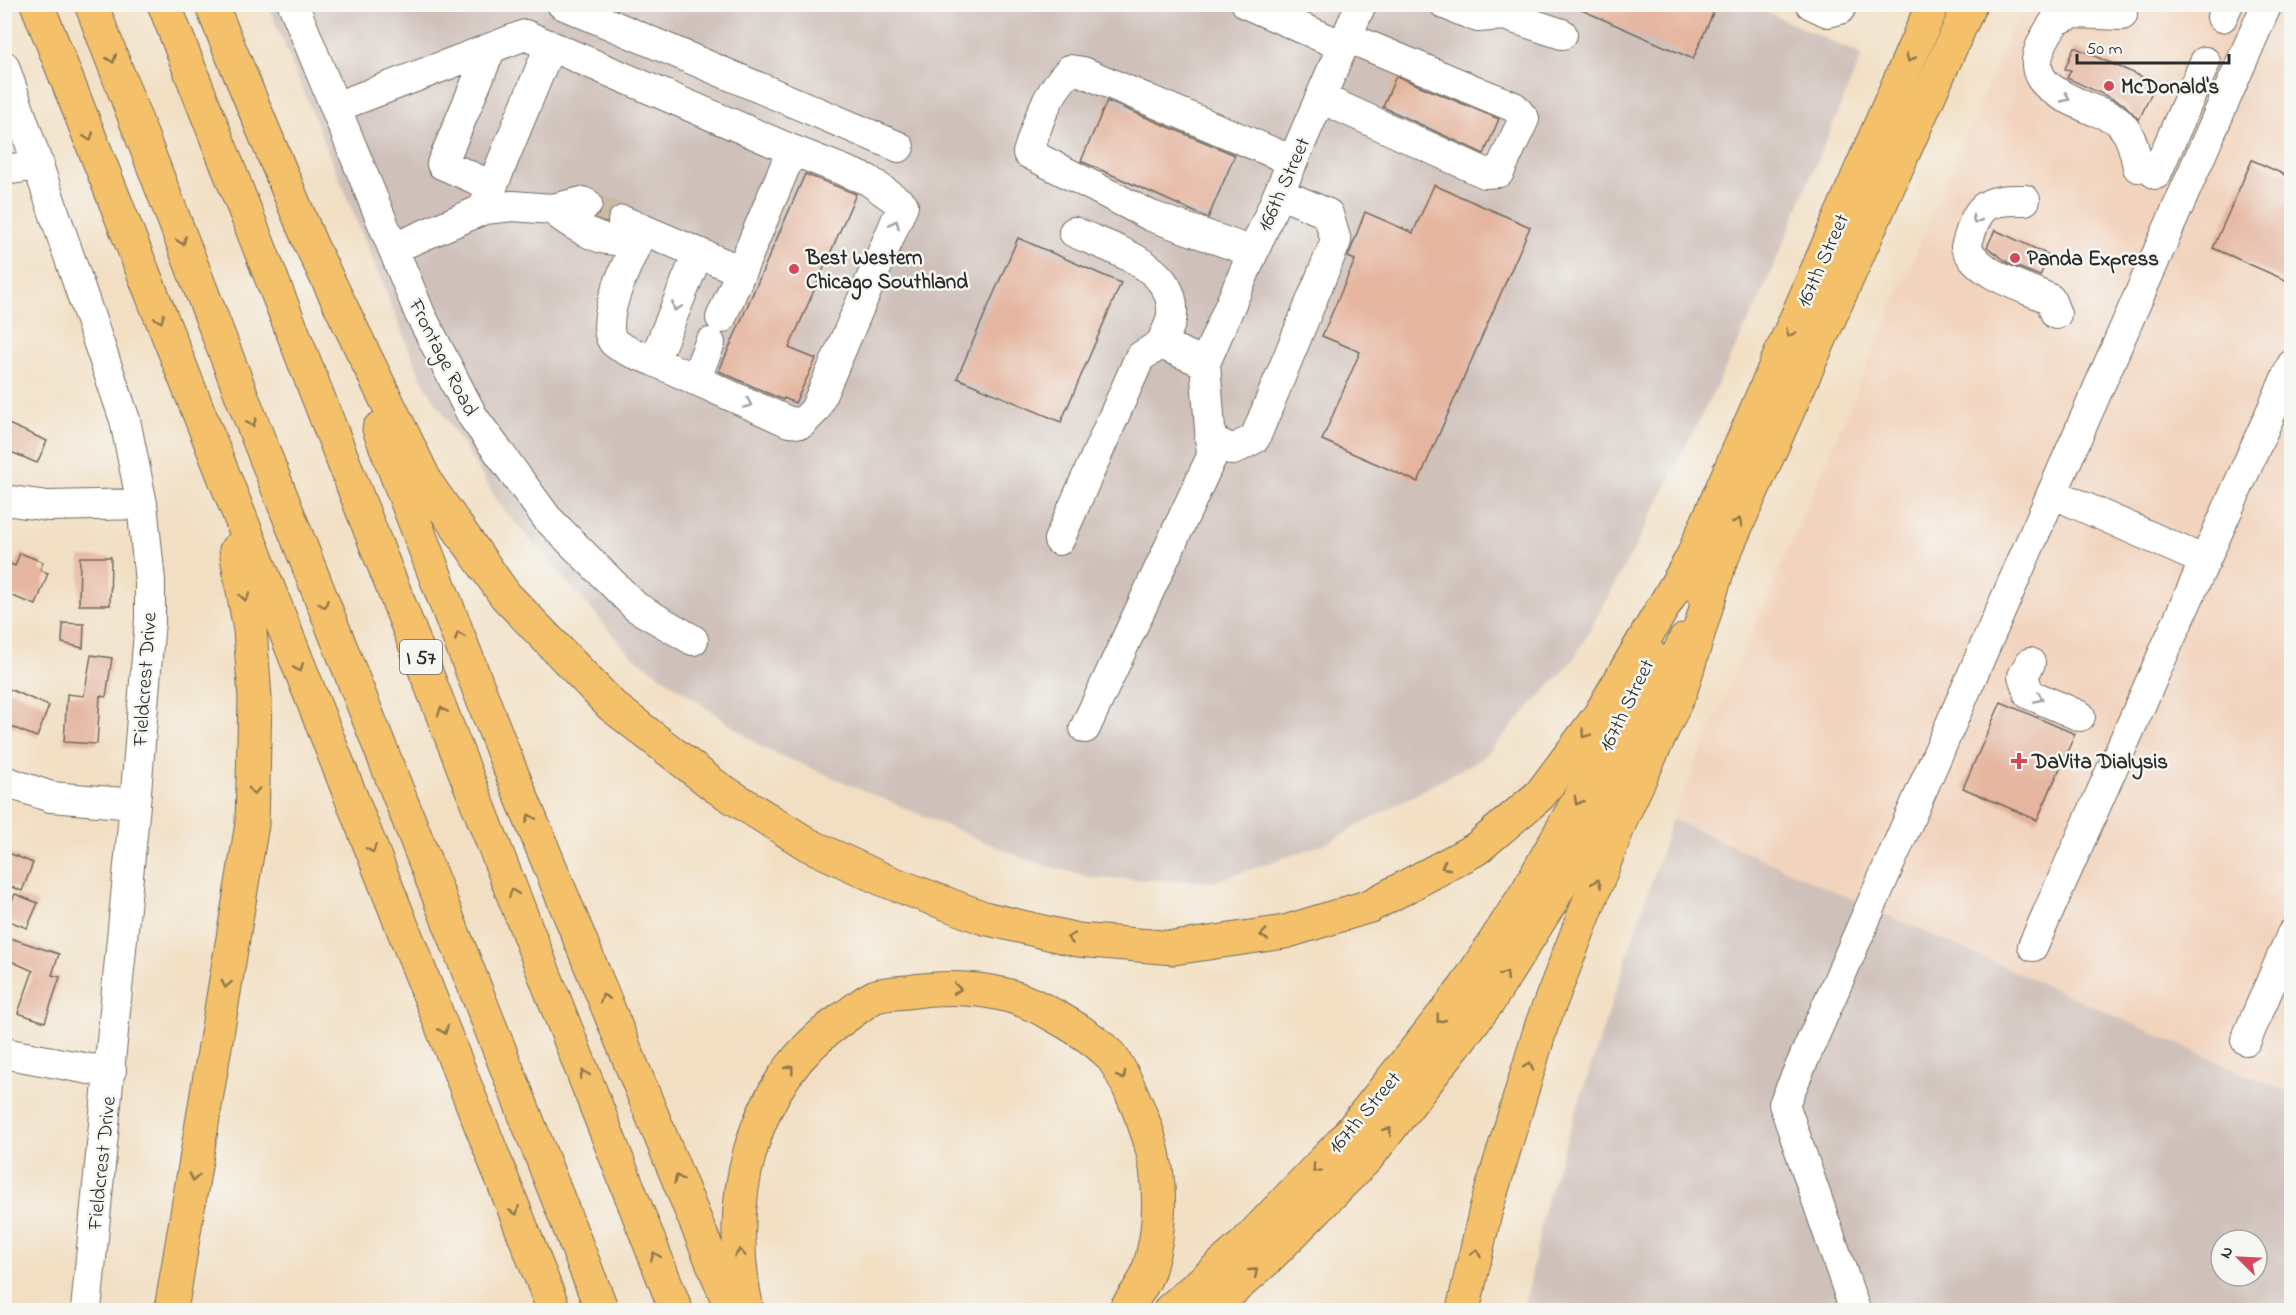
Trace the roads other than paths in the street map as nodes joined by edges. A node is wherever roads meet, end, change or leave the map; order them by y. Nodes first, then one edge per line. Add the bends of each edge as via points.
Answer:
1 (37, 4) edge
2 (91, 4) edge
3 (164, 4) edge
4 (211, 4) edge
5 (293, 4) edge
6 (562, 4) edge
7 (1247, 4) edge
8 (1361, 4) edge
9 (1445, 4) edge
10 (1811, 4) edge
11 (1842, 4) edge
12 (1933, 4) edge
13 (1970, 4) edge
14 (2267, 4) edge
15 (2122, 15) dead end
16 (1562, 34) dead end
17 (1345, 41) junction
18 (550, 46) junction
19 (491, 48) junction
20 (2205, 62) dead end
21 (4, 66) edge
22 (1321, 98) junction
23 (336, 107) junction
24 (899, 147) dead end
25 (792, 150) junction
26 (1293, 161) junction
27 (39, 165) junction
28 (4, 170) edge
29 (1279, 193) junction
30 (488, 197) junction
31 (2025, 200) dead end
32 (587, 204) tunnel mouth
33 (552, 209) junction
34 (633, 225) junction
35 (1074, 232) dead end
36 (311, 245) junction
37 (394, 248) junction
38 (1253, 252) junction
39 (698, 253) junction
40 (741, 271) junction
41 (2056, 314) dead end
42 (1161, 344) junction
43 (654, 361) junction
44 (1205, 363) junction
45 (2292, 365) edge
46 (695, 380) junction
47 (207, 438) junction
48 (1210, 439) junction
49 (2052, 493) junction
50 (4, 500) edge
51 (142, 504) junction
52 (1059, 540) dead end
53 (2205, 561) junction
54 (1705, 564) junction
55 (693, 640) dead end
56 (2030, 663) dead end
57 (2080, 716) dead end
58 (1084, 728) dead end
59 (4, 780) edge
60 (135, 804) junction
61 (2292, 934) edge
62 (2033, 946) dead end
63 (2246, 1040) dead end
64 (4, 1053) edge
65 (111, 1070) junction
66 (86, 1311) edge
67 (171, 1311) edge
68 (554, 1311) edge
69 (602, 1311) edge
70 (676, 1311) edge
71 (732, 1311) edge
72 (747, 1311) edge
73 (1125, 1311) edge
74 (1170, 1311) edge
75 (1210, 1311) edge
76 (1462, 1311) edge
77 (1855, 1311) edge

1 -> 47 main road
2 -> 69 main road
70 -> 3 main road, I 57
4 - 36 main road
5 - 23 street, Frontage Road
6 - 24 street
7 - 17 street
8 - 17 street, 166th Street
9 - 16 street via 1478,17 1504,15
10 - 11 street via 1828,12 1840,9
12 -> 54 main road, 167th Street
54 -> 13 main road, 167th Street
14 - 49 street
15 -> 20 street via 2074,13 2056,20 2038,54 2036,68 2041,81 2059,96 2116,120 2131,138 2147,171
17 - 22 street, 166th Street
17 - 22 street via 1514,107 1524,119 1500,172 1485,173
18 - 19 street via 525,35
18 - 25 street
18 - 30 street
19 - 23 street
19 - 30 street via 441,164
21 - 27 street, Fieldcrest Drive
22 - 26 street, 166th Street
23 - 37 street, Frontage Road
25 - 40 street
46 -> 25 street via 789,422 802,423 814,410 903,205 868,180
26 - 29 street, 166th Street
26 - 38 street via 1083,72 1070,70 1053,87 1037,122 1028,153 1151,216
27 - 28 street
27 - 51 street, Fieldcrest Drive via 125,420
29 - 38 street, 166th Street
29 - 48 street via 1328,214 1336,241 1255,438 1233,450
30 - 33 street via 513,206
30 - 37 street
31 -> 41 street via 1997,199 1984,207 1966,247 1983,268 2050,299
32 - 33 street
33 - 34 street via 570,224 610,239 625,236
34 - 39 street
34 - 43 street via 609,311 608,333 615,343
35 - 42 street via 1144,264 1170,291 1172,314
54 -> 36 main road via 1540,795 1476,849 1370,906 1285,932 1174,948 1078,940 984,918 884,880 809,845 715,786 612,706 506,595 427,484
71 -> 36 main road via 503,752
37 - 55 street, Frontage Road via 420,314 474,417 547,518 636,607
38 - 44 street, 166th Street
39 - 40 street
39 -> 43 street
40 - 46 street
42 - 44 street
42 - 52 street via 1140,357 1132,371
43 - 46 street
44 - 48 street
45 - 53 street
47 -> 67 main road via 233,537 250,630 255,768 252,824
47 -> 68 main road
48 - 58 street via 1212,456
49 - 53 street
49 - 77 street via 1784,1104
50 - 51 street via 48,506
51 - 60 street, Fieldcrest Drive via 150,620
53 - 62 street
54 -> 74 main road, 167th Street via 1649,656 1588,783 1527,892 1464,989 1344,1140 1243,1246
75 -> 54 main road, 167th Street via 1367,1158 1489,1001 1610,797
76 -> 54 main road via 1486,1209 1542,1024 1622,817 1681,690
56 -> 57 street via 2023,676 2029,694
59 - 60 street via 51,797
60 - 65 street, Fieldcrest Drive
61 - 63 street
64 - 65 street
65 - 66 street, Fieldcrest Drive
72 -> 73 main road via 742,1288 739,1208 747,1153 764,1108 789,1070 822,1033 876,996 940,987 1006,995 1064,1021 1109,1053 1142,1113 1155,1157 1159,1217 1148,1273

